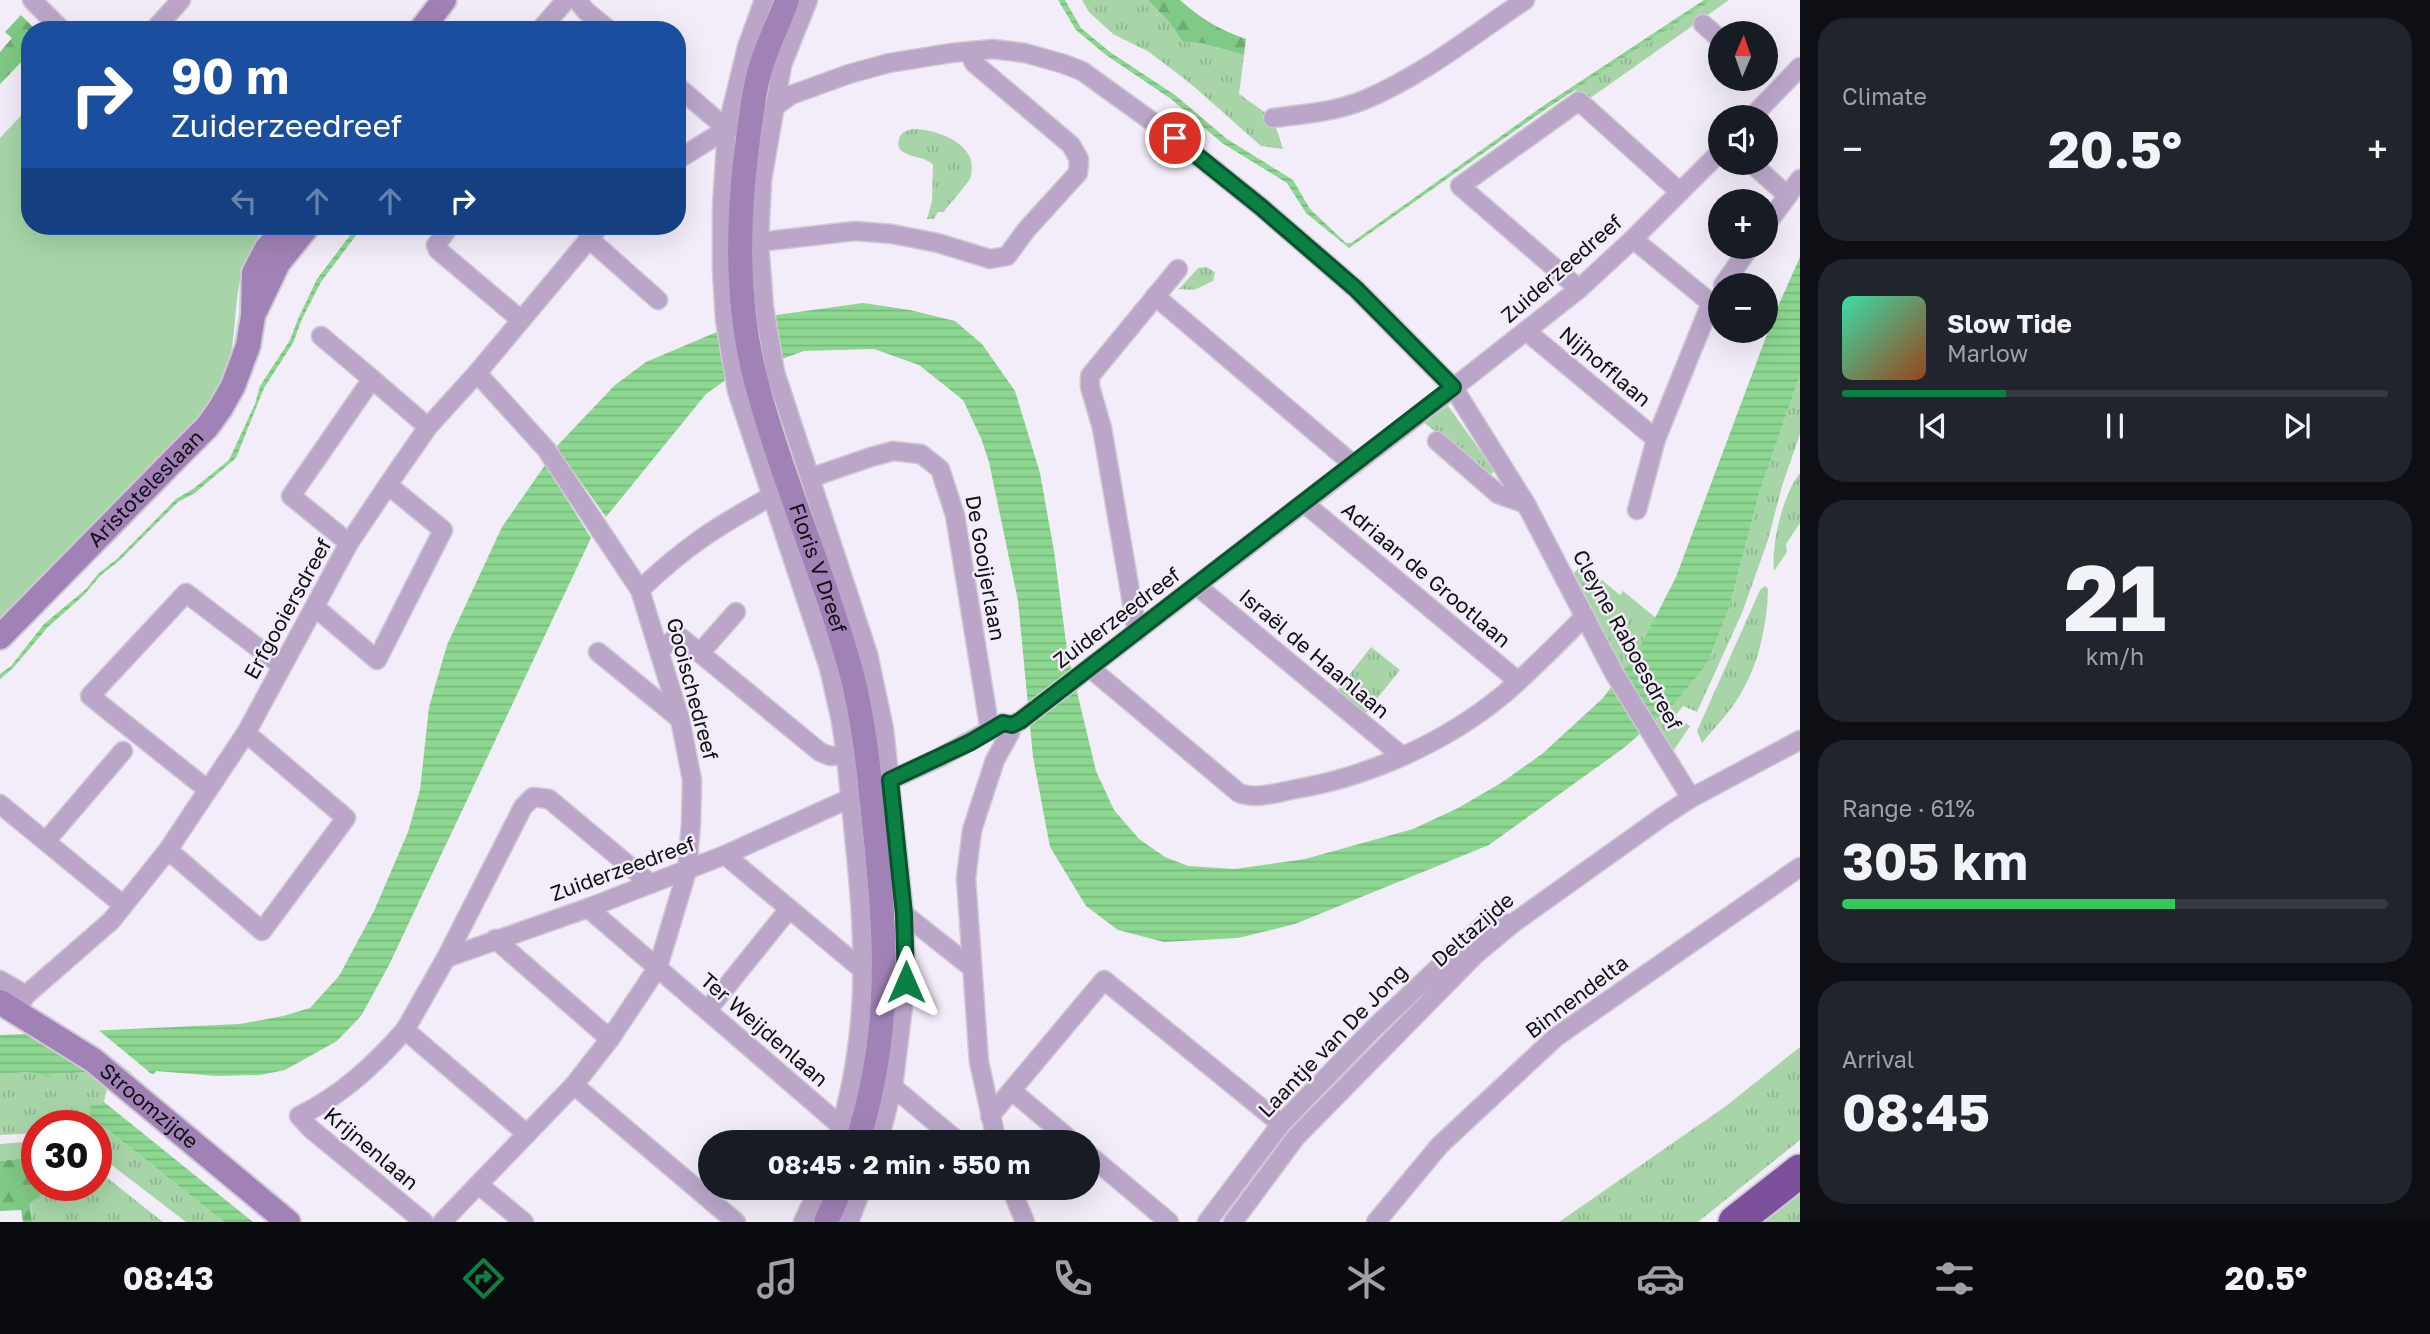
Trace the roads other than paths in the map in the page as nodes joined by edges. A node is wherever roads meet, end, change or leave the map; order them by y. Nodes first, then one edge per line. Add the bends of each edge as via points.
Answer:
1 (32, 0) edge
2 (427, 0) edge
3 (444, 0) edge
4 (566, 0) edge
5 (577, 0) edge
6 (764, 0) edge
7 (788, 0) edge
8 (808, 0) edge
9 (1525, 0) edge
10 (170, 4) edge
11 (53, 21) edge
12 (160, 21) edge
13 (423, 21) edge
14 (428, 21) edge
15 (548, 21) edge
16 (598, 21) edge
17 (1703, 24) dead end
18 (1708, 28) edge
19 (969, 52) junction
20 (1800, 67) edge
21 (1778, 80) edge
22 (686, 92) edge
23 (774, 108) junction
24 (1273, 118) dead end
25 (739, 125) junction
26 (686, 154) edge
27 (1708, 164) edge
28 (1764, 175) edge
29 (1800, 179) edge
30 (1680, 192) junction
31 (1787, 195) junction
32 (1778, 208) edge
33 (279, 235) edge
34 (443, 235) edge
35 (592, 235) edge
36 (597, 235) edge
37 (1633, 239) junction
38 (749, 243) junction
39 (1178, 269) dead end
40 (1578, 289) junction
41 (1708, 291) edge
42 (1155, 296) junction
43 (658, 300) dead end
44 (744, 313) junction
45 (1708, 315) edge
46 (521, 320) junction
47 (1525, 331) junction
48 (321, 336) dead end
49 (477, 373) junction
50 (372, 379) junction
51 (756, 381) junction
52 (1453, 387) junction
53 (429, 427) junction
54 (1656, 439) junction
55 (1437, 442) dead end
56 (1354, 465) junction
57 (810, 478) junction
58 (388, 485) junction
59 (772, 496) junction
60 (1304, 503) junction
61 (1526, 503) junction
62 (1637, 510) dead end
63 (349, 543) junction
64 (1197, 586) junction
65 (640, 590) junction
66 (315, 607) junction
67 (736, 612) dead end
68 (1585, 616) junction
69 (1137, 632) junction
70 (0, 637) edge
71 (660, 649) junction
72 (598, 652) dead end
73 (700, 653) junction
74 (282, 666) junction
75 (1084, 672) junction
76 (1518, 681) junction
77 (680, 719) junction
78 (1016, 723) junction
79 (990, 731) junction
80 (246, 733) junction
81 (1800, 740) edge
82 (123, 751) dead end
83 (846, 755) junction
84 (1402, 756) junction
85 (870, 789) junction
86 (208, 790) junction
87 (1690, 798) junction
88 (0, 804) edge
89 (46, 841) junction
90 (168, 850) junction
91 (725, 855) junction
92 (1800, 867) edge
93 (687, 871) junction
94 (651, 884) junction
95 (123, 905) junction
96 (588, 908) junction
97 (789, 909) junction
98 (904, 914) junction
99 (1512, 923) junction
100 (495, 939) junction
101 (446, 958) junction
102 (657, 967) junction
103 (971, 967) junction
104 (864, 971) junction
105 (0, 980) edge
106 (714, 1002) dead end
107 (14, 1003) edge
108 (405, 1030) junction
109 (610, 1040) junction
110 (573, 1086) junction
111 (893, 1087) junction
112 (1012, 1091) junction
113 (990, 1116) junction
114 (1281, 1124) junction
115 (837, 1130) edge
116 (846, 1130) edge
117 (848, 1130) edge
118 (881, 1130) edge
119 (944, 1130) edge
120 (994, 1130) edge
121 (1058, 1130) edge
122 (527, 1134) junction
123 (1100, 1164) edge
124 (1800, 1171) edge
125 (479, 1185) junction
126 (813, 1200) edge
127 (836, 1200) edge
128 (857, 1200) edge
129 (1016, 1200) edge
130 (288, 1222) edge
131 (424, 1222) edge
132 (442, 1222) edge
133 (524, 1222) edge
134 (736, 1222) edge
135 (803, 1222) edge
136 (826, 1222) edge
137 (849, 1222) edge
138 (1026, 1222) edge
139 (1169, 1222) edge
140 (1206, 1222) edge
141 (1233, 1222) edge
142 (1376, 1222) edge
143 (1735, 1222) edge

1 - 11 street
2 - 13 street
3 - 14 street
4 - 15 street
5 - 16 street
6 - 25 street, Floris V Dreef via 747,47
7 - 25 street, Floris V Dreef
8 - 23 street, Floris V Dreef via 782,65
9 - 24 street via 1400,84 1348,105
10 - 12 street
17 - 18 street
19 - 23 street via 889,63 849,74 791,95
19 - 38 street via 974,63 1071,145 1079,159 1078,173 1007,256 990,259 927,241 855,231
19 - 52 street, Cleyne Raboesdreef via 1025,53 1082,71 1261,207 1356,289
20 - 21 street
22 - 25 street
23 - 25 street
23 - 38 street, Floris V Dreef
25 - 26 street
25 - 38 street, Floris V Dreef
25 - 44 street, Floris V Dreef via 722,220
27 - 30 street, Zuiderzeedreef
28 - 31 street
29 - 31 street
30 - 37 street, Zuiderzeedreef
30 - 40 street via 1579,101 1460,187
31 - 32 street
33 - 70 street, Aristoteleslaan via 254,273 248,346 233,386 207,427
34 - 46 street via 436,245 438,250
35 - 46 street, Erfgooiersdreef
36 - 43 street
37 - 40 street, Zuiderzeedreef
37 - 41 street
38 - 44 street, Floris V Dreef
39 - 42 street
40 - 47 street, Zuiderzeedreef
42 - 56 street
42 - 69 street via 1090,376
44 - 51 street, Floris V Dreef
45 - 54 street
46 - 49 street, Erfgooiersdreef
47 - 52 street, Zuiderzeedreef
47 - 54 street, Nijhofflaan
48 - 50 street
49 - 53 street, Erfgooiersdreef
49 - 65 street, Gooischedreef via 546,449
50 - 53 street
50 - 63 street via 292,496
51 - 57 street, Floris V Dreef
51 - 59 street, Floris V Dreef
51 - 85 street, Floris V Dreef via 850,668 863,718
52 - 56 street, Zuiderzeedreef
52 - 61 street, Cleyne Raboesdreef
53 - 58 street, Erfgooiersdreef
54 - 62 street
55 - 61 street via 1498,494
56 - 60 street, Zuiderzeedreef
57 - 79 street, De Gooijerlaan via 904,451 928,457 940,469 955,515
57 - 85 street, Floris V Dreef via 868,654 884,729
58 - 63 street, Erfgooiersdreef
58 - 66 street via 443,530 377,660
59 - 65 street via 698,539
59 - 83 street, Floris V Dreef via 829,668
60 - 64 street, Zuiderzeedreef
60 - 76 street, Adriaan de Grootlaan
61 - 68 street, Cleyne Raboesdreef
63 - 66 street, Erfgooiersdreef
64 - 69 street, Zuiderzeedreef
64 - 84 street, Israël de Haanlaan
65 - 71 street, Gooischedreef
66 - 74 street, Erfgooiersdreef
67 - 73 street
68 - 76 street
68 - 87 street, Cleyne Raboesdreef
69 - 75 street, Zuiderzeedreef
71 - 73 street via 678,636
71 - 77 street, Gooischedreef
72 - 77 street
73 - 83 street via 820,752
74 - 80 street, Erfgooiersdreef
74 - 86 street via 186,593 90,696
75 - 78 street, Zuiderzeedreef
75 - 84 street via 1245,796 1305,787
76 - 84 street via 1463,724
77 - 93 street, Gooischedreef via 692,780
78 - 79 street, Zuiderzeedreef via 1003,723
78 - 103 street via 995,760 969,846 966,894
79 - 85 street, Zuiderzeedreef
80 - 86 street, Erfgooiersdreef
80 - 90 street via 345,818 262,930
81 - 87 street, Deltazijde
82 - 89 street
83 - 85 street, Floris V Dreef
85 - 91 street, Zuiderzeedreef
85 - 98 street, Floris V Dreef
85 - 104 street, Floris V Dreef
85 - 117 street, Floris V Dreef via 885,978 877,1063
86 - 90 street, Erfgooiersdreef
87 - 99 street, Deltazijde
88 - 89 street
89 - 95 street
90 - 95 street, Erfgooiersdreef
91 - 93 street, Zuiderzeedreef
91 - 97 street
92 - 142 street, Binnendelta via 1556,1037 1440,1145
93 - 94 street, Zuiderzeedreef
93 - 102 street, Gooischedreef
94 - 96 street, Zuiderzeedreef
94 - 101 street, Krijnenlaan via 549,799 533,797 523,807
95 - 107 street, Erfgooiersdreef via 111,921
96 - 100 street, Zuiderzeedreef
96 - 102 street, Ter Weijdenlaan
97 - 104 street
97 - 106 street
98 - 103 street
98 - 111 street, Floris V Dreef via 906,982
99 - 114 street, Laantje van De Jong via 1489,920
99 - 141 street, Deltazijde via 1296,1137
100 - 101 street, Zuiderzeedreef
100 - 109 street
101 - 108 street, Krijnenlaan
102 - 109 street, Gooischedreef
102 - 115 street, Ter Weijdenlaan
103 - 113 street via 979,1062
104 - 116 street, Floris V Dreef
105 - 107 street
107 - 130 street, Stroomzijde via 41,1027 93,1060
108 - 122 street
108 - 131 street, Krijnenlaan via 346,1088 299,1116
109 - 110 street, Gooischedreef
110 - 122 street, Gooischedreef
110 - 134 street
111 - 118 street, Floris V Dreef
111 - 119 street
112 - 113 street
112 - 114 street via 1104,980
112 - 121 street
113 - 120 street
114 - 140 street, Laantje van De Jong
122 - 125 street, Gooischedreef
123 - 139 street
124 - 143 highway
125 - 132 street, Gooischedreef
125 - 133 street
126 - 135 street
127 - 136 street
128 - 137 street
129 - 138 street

